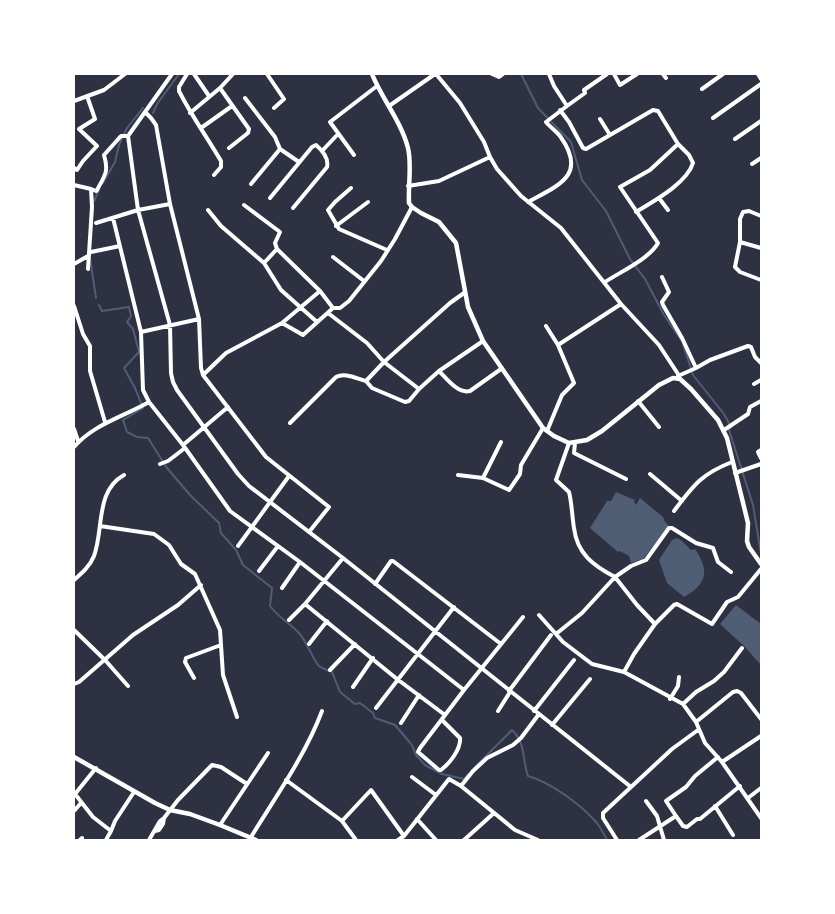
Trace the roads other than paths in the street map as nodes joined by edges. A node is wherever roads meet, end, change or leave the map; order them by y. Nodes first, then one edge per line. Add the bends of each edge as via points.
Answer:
1 (125, 74) edge
2 (172, 74) edge
3 (187, 74) edge
4 (194, 74) edge
5 (234, 74) edge
6 (267, 74) edge
7 (372, 74) edge
8 (435, 74) edge
9 (492, 74) edge
10 (503, 74) edge
11 (549, 74) edge
12 (608, 74) edge
13 (638, 74) edge
14 (724, 74) edge
15 (758, 74) edge
16 (119, 76) edge
17 (615, 76) edge
18 (761, 79) edge
19 (761, 84) edge
20 (376, 86) junction
21 (220, 88) junction
22 (702, 89) dead end
23 (87, 96) junction
24 (209, 96) junction
25 (245, 98) dead end
26 (74, 100) edge
27 (232, 106) junction
28 (389, 106) junction
29 (567, 106) junction
30 (274, 108) dead end
31 (560, 110) junction
32 (145, 112) junction
33 (190, 112) junction
34 (713, 118) dead end
35 (600, 119) dead end
36 (761, 121) edge
37 (201, 128) junction
38 (338, 134) junction
39 (124, 136) junction
40 (610, 136) junction
41 (734, 139) dead end
42 (678, 144) junction
43 (229, 148) dead end
44 (280, 149) junction
45 (322, 151) junction
46 (354, 155) dead end
47 (490, 157) junction
48 (761, 158) edge
49 (300, 162) junction
50 (752, 164) dead end
51 (74, 168) edge
52 (214, 175) dead end
53 (74, 184) edge
54 (251, 184) dead end
55 (408, 186) junction
56 (352, 188) dead end
57 (91, 189) junction
58 (270, 198) dead end
59 (659, 198) junction
60 (368, 202) dead end
61 (528, 202) junction
62 (170, 204) junction
63 (244, 205) dead end
64 (412, 207) junction
65 (293, 208) dead end
66 (138, 210) junction
67 (208, 210) dead end
68 (668, 210) dead end
69 (636, 212) junction
70 (761, 216) edge
71 (113, 218) junction
72 (96, 223) dead end
73 (336, 226) junction
74 (740, 242) junction
75 (120, 246) junction
76 (761, 248) edge
77 (277, 249) junction
78 (387, 250) junction
79 (90, 254) junction
80 (333, 257) dead end
81 (264, 263) junction
82 (74, 264) edge
83 (88, 269) dead end
84 (662, 277) dead end
85 (761, 280) edge
86 (364, 281) junction
87 (605, 282) junction
88 (320, 291) junction
89 (464, 293) junction
90 (621, 304) junction
91 (74, 306) edge
92 (300, 307) junction
93 (333, 308) junction
94 (328, 313) junction
95 (199, 319) junction
96 (317, 322) junction
97 (282, 323) junction
98 (170, 324) junction
99 (546, 326) dead end
100 (141, 332) junction
101 (483, 341) junction
102 (558, 345) junction
103 (384, 362) junction
104 (761, 363) edge
105 (501, 369) junction
106 (693, 370) junction
107 (439, 371) junction
108 (204, 375) junction
109 (678, 378) junction
110 (761, 380) edge
111 (366, 381) junction
112 (754, 384) dead end
113 (419, 389) junction
114 (761, 401) edge
115 (148, 402) junction
116 (638, 402) junction
117 (228, 407) junction
118 (105, 422) junction
119 (290, 423) dead end
120 (205, 427) junction
121 (659, 428) dead end
122 (74, 429) edge
123 (545, 430) junction
124 (724, 430) junction
125 (78, 442) junction
126 (501, 442) dead end
127 (572, 443) junction
128 (184, 446) junction
129 (74, 447) edge
130 (761, 450) edge
131 (761, 458) edge
132 (732, 462) junction
133 (161, 463) dead end
134 (761, 464) edge
135 (735, 473) junction
136 (650, 474) dead end
137 (124, 475) dead end
138 (458, 475) dead end
139 (289, 476) junction
140 (483, 478) junction
141 (626, 479) dead end
142 (682, 501) junction
143 (270, 502) junction
144 (674, 511) dead end
145 (100, 526) junction
146 (251, 528) junction
147 (309, 532) junction
148 (238, 546) dead end
149 (278, 546) junction
150 (343, 558) junction
151 (300, 562) junction
152 (761, 564) edge
153 (761, 569) edge
154 (259, 571) dead end
155 (732, 572) dead end
156 (615, 577) junction
157 (74, 580) edge
158 (324, 582) junction
159 (375, 584) junction
160 (201, 585) junction
161 (282, 588) dead end
162 (305, 604) junction
163 (454, 608) junction
164 (539, 615) dead end
165 (523, 617) dead end
166 (289, 620) dead end
167 (327, 621) junction
168 (655, 624) junction
169 (74, 630) edge
170 (436, 631) junction
171 (554, 635) junction
172 (309, 644) dead end
173 (355, 644) junction
174 (501, 644) junction
175 (221, 645) junction
176 (742, 648) dead end
177 (417, 654) junction
178 (372, 658) junction
179 (105, 660) junction
180 (574, 660) dead end
181 (482, 669) junction
182 (330, 670) dead end
183 (624, 672) junction
184 (679, 677) dead end
185 (194, 678) dead end
186 (397, 679) junction
187 (590, 679) dead end
188 (74, 684) edge
189 (128, 686) dead end
190 (353, 687) dead end
191 (464, 690) junction
192 (510, 692) junction
193 (419, 695) junction
194 (670, 698) junction
195 (682, 704) junction
196 (376, 708) dead end
197 (534, 710) junction
198 (322, 711) dead end
199 (498, 711) dead end
200 (539, 714) junction
201 (446, 715) junction
202 (237, 717) dead end
203 (761, 719) edge
204 (442, 720) junction
205 (696, 722) junction
206 (402, 723) dead end
207 (552, 725) junction
208 (698, 730) junction
209 (761, 736) edge
210 (268, 753) dead end
211 (74, 757) edge
212 (718, 757) junction
213 (722, 762) junction
214 (96, 768) junction
215 (412, 778) dead end
216 (286, 780) junction
217 (247, 784) junction
218 (461, 786) junction
219 (740, 786) junction
220 (631, 787) junction
221 (761, 788) edge
222 (134, 792) junction
223 (436, 795) junction
224 (748, 798) junction
225 (646, 801) dead end
226 (81, 803) junction
227 (715, 806) junction
228 (170, 810) junction
229 (74, 811) edge
230 (494, 813) junction
231 (676, 816) junction
232 (761, 818) edge
233 (417, 819) junction
234 (342, 821) junction
235 (220, 825) junction
236 (660, 827) junction
237 (110, 831) junction
238 (733, 835) dead end
239 (404, 836) junction
240 (250, 838) junction
241 (106, 840) edge
242 (149, 840) edge
243 (256, 840) edge
244 (356, 840) edge
245 (398, 840) edge
246 (436, 840) edge
247 (464, 840) edge
248 (538, 840) edge
249 (617, 840) edge
250 (639, 840) edge
251 (664, 840) edge

1 - 16 street
2 - 32 street
3 - 33 street via 179,91
4 - 24 street
5 - 21 street
6 - 30 street via 284,100
7 - 20 street
8 - 28 street
8 - 47 street via 465,111
9 - 10 street via 499,77
11 - 29 street
12 - 17 street
12 - 29 street
13 - 17 street via 620,85
14 - 22 street
15 - 18 street
16 - 23 street via 104,90
19 - 34 street
20 - 28 street
20 - 38 street via 331,120
21 - 24 street
21 - 27 street
23 - 26 street
23 - 51 street via 95,119 79,128 97,146 77,170
24 - 33 street
25 - 44 street via 275,137
27 - 37 street
27 - 43 street via 249,129
28 - 55 street via 408,148
29 - 31 street
31 - 40 street via 584,149
31 - 61 street via 546,122 568,148 572,167 568,176 555,187
32 - 39 street
32 - 62 street via 156,125
33 - 37 street
35 - 40 street
36 - 41 street
37 - 52 street via 222,164
38 - 45 street
38 - 46 street
39 - 57 street via 104,155 108,166 96,192
39 - 66 street
40 - 42 street via 654,110 658,111
42 - 59 street via 693,163 691,170
42 - 69 street via 650,170 620,187
44 - 49 street
44 - 54 street
45 - 49 street via 316,145
45 - 65 street via 327,167
47 - 55 street via 439,181
47 - 61 street
48 - 50 street
49 - 58 street
53 - 57 street
55 - 64 street
56 - 73 street via 328,210
57 - 79 street
59 - 68 street
59 - 69 street
60 - 73 street
61 - 87 street via 561,228
62 - 66 street
62 - 95 street
63 - 77 street via 280,232 275,243
64 - 78 street
64 - 89 street via 438,222 452,238 458,251
66 - 71 street
66 - 98 street
67 - 81 street via 221,226
69 - 87 street via 658,243 639,261
70 - 74 street via 743,212
71 - 72 street
71 - 75 street
73 - 78 street
74 - 76 street
74 - 85 street via 735,267
75 - 79 street
75 - 100 street
77 - 81 street
77 - 88 street
78 - 86 street
79 - 82 street
79 - 83 street
80 - 86 street
81 - 92 street via 281,290
84 - 106 street via 669,292 663,305 682,338
86 - 93 street via 344,306
87 - 90 street
88 - 92 street
88 - 93 street
89 - 101 street
89 - 103 street
90 - 102 street
90 - 109 street via 659,345
91 - 118 street via 90,346 90,371
92 - 96 street
92 - 97 street
93 - 94 street
94 - 96 street
94 - 103 street
95 - 98 street
95 - 108 street
96 - 97 street via 301,335
97 - 108 street via 226,353
98 - 100 street
98 - 120 street via 173,382
99 - 102 street
100 - 115 street via 144,390
101 - 105 street
101 - 107 street
102 - 123 street via 574,383 562,395
103 - 111 street
103 - 113 street
104 - 106 street via 749,346
105 - 107 street via 466,392
105 - 123 street
106 - 109 street
107 - 113 street
108 - 117 street
109 - 116 street via 668,379
109 - 124 street
110 - 112 street
111 - 113 street via 372,388 405,402
111 - 119 street via 345,375 336,377
114 - 124 street
115 - 118 street
115 - 128 street
116 - 121 street
116 - 127 street via 602,431
117 - 120 street
117 - 139 street via 266,458
118 - 125 street
120 - 128 street
120 - 143 street via 249,486
122 - 125 street
123 - 127 street
123 - 140 street via 521,465 520,474 509,490
124 - 132 street
125 - 129 street
126 - 140 street
127 - 141 street via 574,453
127 - 156 street via 556,480 569,492 579,547 591,563
128 - 133 street via 168,461
128 - 146 street via 230,511
130 - 131 street via 758,452
132 - 135 street
132 - 142 street via 696,482
134 - 135 street
135 - 152 street via 748,523 747,541
136 - 142 street
137 - 145 street via 104,500
138 - 140 street
139 - 143 street
139 - 147 street via 329,507
142 - 144 street
143 - 146 street
143 - 147 street
145 - 157 street via 94,557
145 - 160 street via 154,534 168,545 181,564 195,574
146 - 148 street
146 - 149 street
147 - 150 street
149 - 151 street
149 - 154 street
150 - 158 street
150 - 159 street
151 - 158 street
151 - 161 street
153 - 168 street via 738,596 727,602 712,624 677,604
155 - 156 street via 718,562 713,548 698,544 669,528 646,560
156 - 168 street
156 - 171 street via 582,613
158 - 162 street
158 - 177 street
159 - 163 street via 393,561
159 - 170 street
160 - 175 street via 220,630
160 - 179 street
162 - 166 street
162 - 167 street
163 - 170 street
163 - 174 street
164 - 171 street
165 - 174 street
167 - 172 street
167 - 173 street
168 - 183 street
169 - 179 street
170 - 177 street
170 - 181 street
171 - 183 street via 592,664
171 - 192 street
173 - 178 street
173 - 182 street
174 - 181 street
175 - 185 street via 186,658
175 - 202 street via 223,675
176 - 195 street via 724,672
177 - 186 street
177 - 191 street
178 - 186 street
178 - 190 street
179 - 188 street
179 - 189 street
180 - 197 street
181 - 191 street
181 - 192 street
183 - 194 street
184 - 194 street via 678,686
186 - 193 street
186 - 196 street
187 - 207 street
191 - 201 street
192 - 197 street
192 - 199 street
193 - 201 street
193 - 206 street
194 - 195 street
195 - 205 street
197 - 200 street
198 - 216 street
200 - 207 street
200 - 218 street via 520,739 487,758
201 - 204 street
203 - 205 street via 737,691
204 - 204 street via 418,752 438,770 456,753 461,742
205 - 208 street
207 - 220 street
208 - 212 street
208 - 220 street
209 - 213 street
210 - 217 street
211 - 214 street
212 - 213 street
212 - 231 street via 666,802
213 - 219 street
214 - 222 street
214 - 226 street via 75,794
215 - 223 street
216 - 234 street
216 - 240 street
217 - 228 street via 221,767 212,765
217 - 235 street
218 - 223 street via 449,779
218 - 230 street
219 - 224 street
219 - 227 street
220 - 249 street via 603,813
221 - 224 street
222 - 228 street
222 - 237 street
223 - 233 street
224 - 232 street
225 - 236 street via 658,816
226 - 229 street
226 - 237 street
227 - 231 street via 686,827
227 - 238 street
228 - 235 street
228 - 242 street
230 - 247 street
230 - 248 street via 515,830
231 - 236 street
233 - 239 street
233 - 246 street
234 - 239 street via 372,790
234 - 244 street
235 - 240 street
236 - 250 street
236 - 251 street
237 - 241 street
239 - 245 street
240 - 243 street

